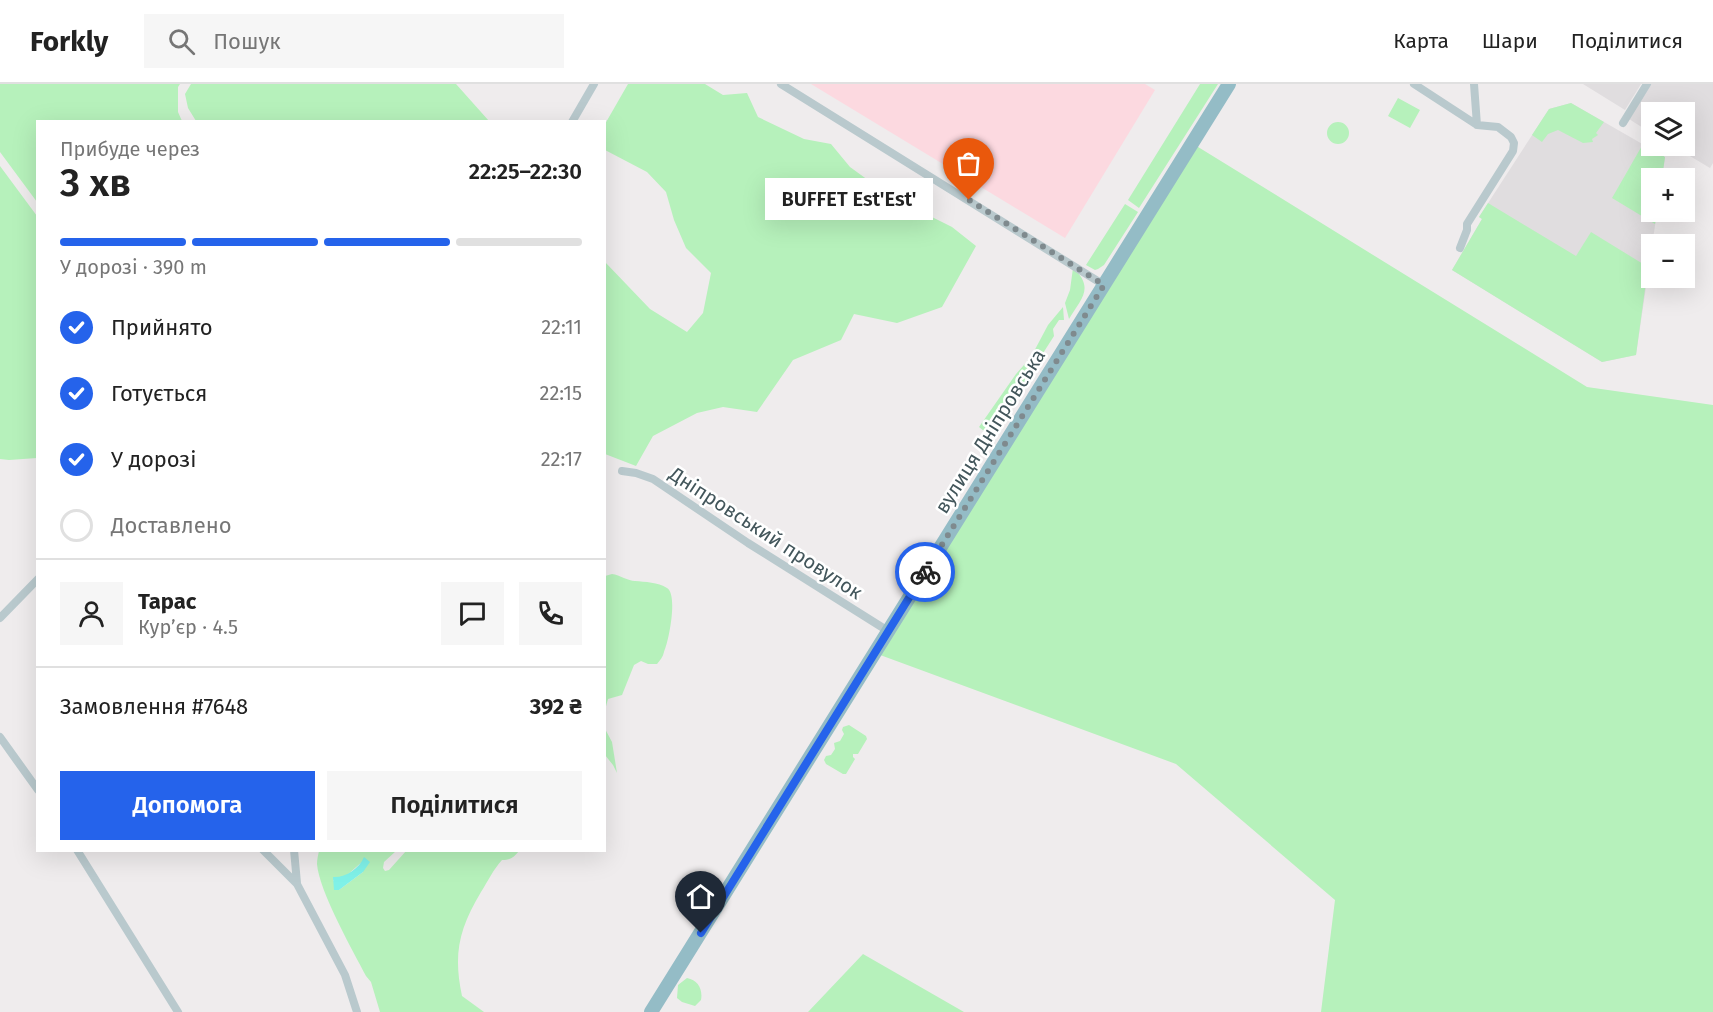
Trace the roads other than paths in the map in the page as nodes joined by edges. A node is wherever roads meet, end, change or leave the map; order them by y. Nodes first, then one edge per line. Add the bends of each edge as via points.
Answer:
1 (594, 84) edge
2 (781, 84) edge
3 (1230, 84) edge
4 (1414, 84) edge
5 (1474, 84) edge
6 (1647, 84) edge
7 (573, 120) edge
8 (1623, 123) dead end
9 (1478, 125) junction
10 (1460, 248) dead end
11 (1104, 285) junction
12 (622, 471) dead end
13 (36, 583) edge
14 (0, 618) edge
15 (888, 631) junction
16 (0, 737) edge
17 (36, 787) edge
18 (78, 852) edge
19 (265, 852) edge
20 (294, 852) edge
21 (297, 884) junction
22 (178, 1012) edge
23 (357, 1012) edge
24 (651, 1012) edge

1 - 7 street
2 - 11 street
3 - 11 highway, вулиця Дніпровська
4 - 9 street
5 - 9 street
6 - 8 street
9 - 10 street via 1498,127 1511,137 1513,151 1467,224
11 - 15 highway, вулиця Дніпровська
12 - 15 street, Дніпровський провулок via 653,479
13 - 14 street
15 - 24 highway, вулиця Дніпровська
16 - 17 street
18 - 22 street
19 - 21 street
20 - 21 street
21 - 23 street via 345,975

